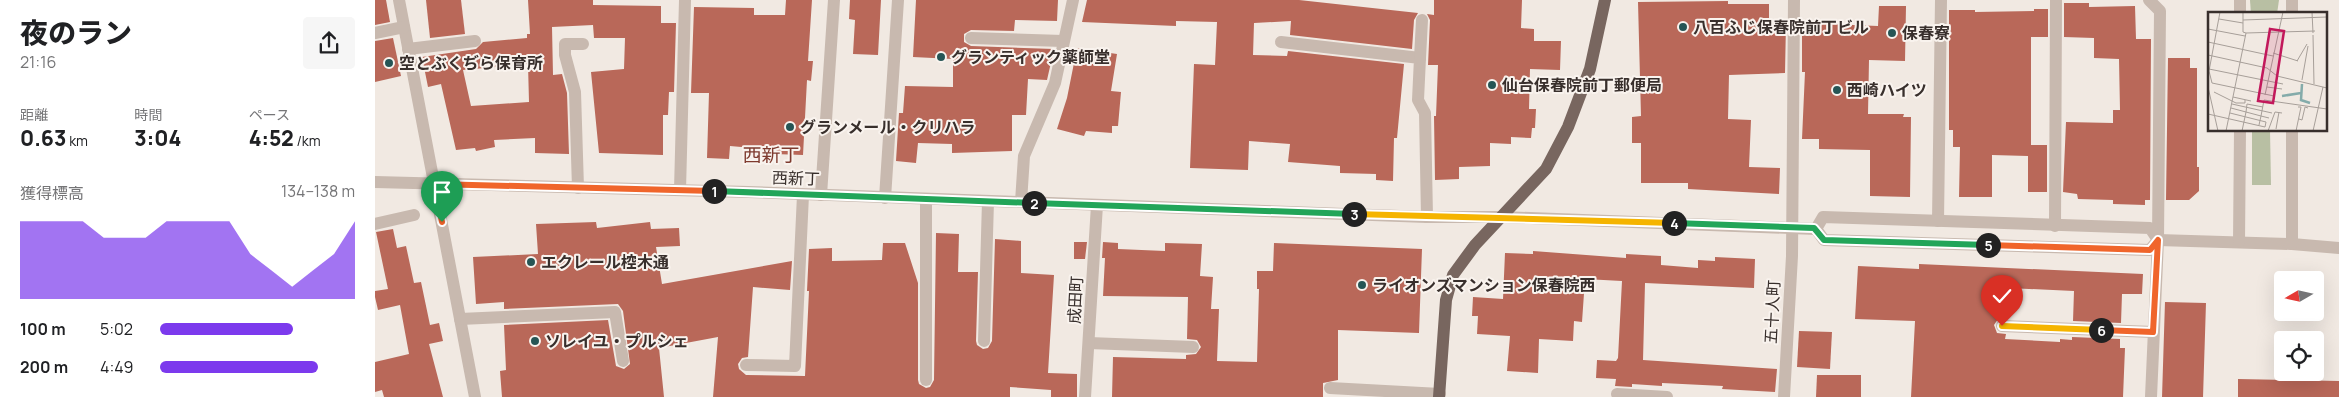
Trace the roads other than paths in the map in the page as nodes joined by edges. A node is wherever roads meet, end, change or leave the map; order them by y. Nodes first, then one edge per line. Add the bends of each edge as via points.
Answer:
1 (399, 0) edge
2 (685, 0) edge
3 (834, 0) edge
4 (898, 0) edge
5 (1073, 0) edge
6 (1605, 0) edge
7 (1794, 0) edge
8 (1941, 0) edge
9 (2056, 0) edge
10 (2149, 0) edge
11 (1423, 20) dead end
12 (404, 28) junction
13 (375, 33) edge
14 (971, 38) dead end
15 (1063, 40) junction
16 (475, 41) dead end
17 (1281, 42) dead end
18 (583, 44) dead end
19 (408, 49) junction
20 (1420, 58) junction
21 (2240, 131) edge
22 (2292, 131) edge
23 (375, 182) edge
24 (434, 184) junction
25 (578, 188) junction
26 (680, 190) junction
27 (803, 195) junction
28 (821, 195) junction
29 (885, 198) junction
30 (926, 199) junction
31 (988, 201) junction
32 (1021, 202) junction
33 (1097, 205) junction
34 (414, 215) dead end
35 (1427, 217) junction
36 (1502, 217) junction
37 (1938, 221) junction
38 (375, 224) edge
39 (2055, 226) junction
40 (1792, 228) junction
41 (1816, 229) junction
42 (2158, 240) junction
43 (2239, 242) junction
44 (2292, 244) junction
45 (2339, 248) edge
46 (461, 318) junction
47 (2002, 326) dead end
48 (2153, 332) junction
49 (984, 341) dead end
50 (1089, 343) junction
51 (1193, 347) dead end
52 (623, 361) dead end
53 (746, 364) dead end
54 (926, 380) dead end
55 (1330, 388) dead end
56 (1617, 394) dead end
57 (1440, 396) edge
58 (475, 397) edge
59 (1085, 397) edge
60 (1667, 397) edge
61 (1784, 397) edge
62 (2151, 397) edge

1 - 12 street
2 - 26 street
3 - 28 street
4 - 29 street
5 - 15 street
6 - 36 main road via 1591,69 1568,127 1546,169
7 - 40 street, 五十人町
8 - 37 street
9 - 39 street
10 - 42 street via 2159,11
11 - 20 street
12 - 13 street
12 - 19 street
14 - 15 street
15 - 32 street via 1055,83 1024,156
16 - 19 street
17 - 20 street
18 - 25 street via 565,44 575,100
19 - 24 street
20 - 35 street via 1418,100 1425,113
21 - 43 street
22 - 44 street
23 - 24 street, 西新丁
24 - 25 street, 西新丁
24 - 46 street
25 - 26 street, 西新丁
26 - 27 street, 西新丁
27 - 28 street, 西新丁
27 - 53 street via 795,366
28 - 29 street, 西新丁
29 - 30 street, 西新丁
30 - 31 street, 西新丁
30 - 54 street
31 - 32 street, 西新丁
31 - 49 street
32 - 33 street, 西新丁
33 - 35 street, 西新丁
33 - 50 street, 成田町
34 - 38 street
35 - 36 street, 西新丁
36 - 40 street, 西新丁
36 - 57 main road via 1475,245 1453,275 1446,300
37 - 39 street
37 - 41 street via 1823,217
39 - 42 street via 2150,228
40 - 41 street, 西新丁
40 - 61 street, 五十人町
41 - 42 street via 1824,240 2150,250
42 - 43 street
42 - 48 street
43 - 44 street
44 - 45 street
46 - 52 street via 615,312
46 - 58 street
47 - 48 street
48 - 62 street
50 - 51 street
50 - 59 street, 成田町
55 - 57 street
56 - 60 street

